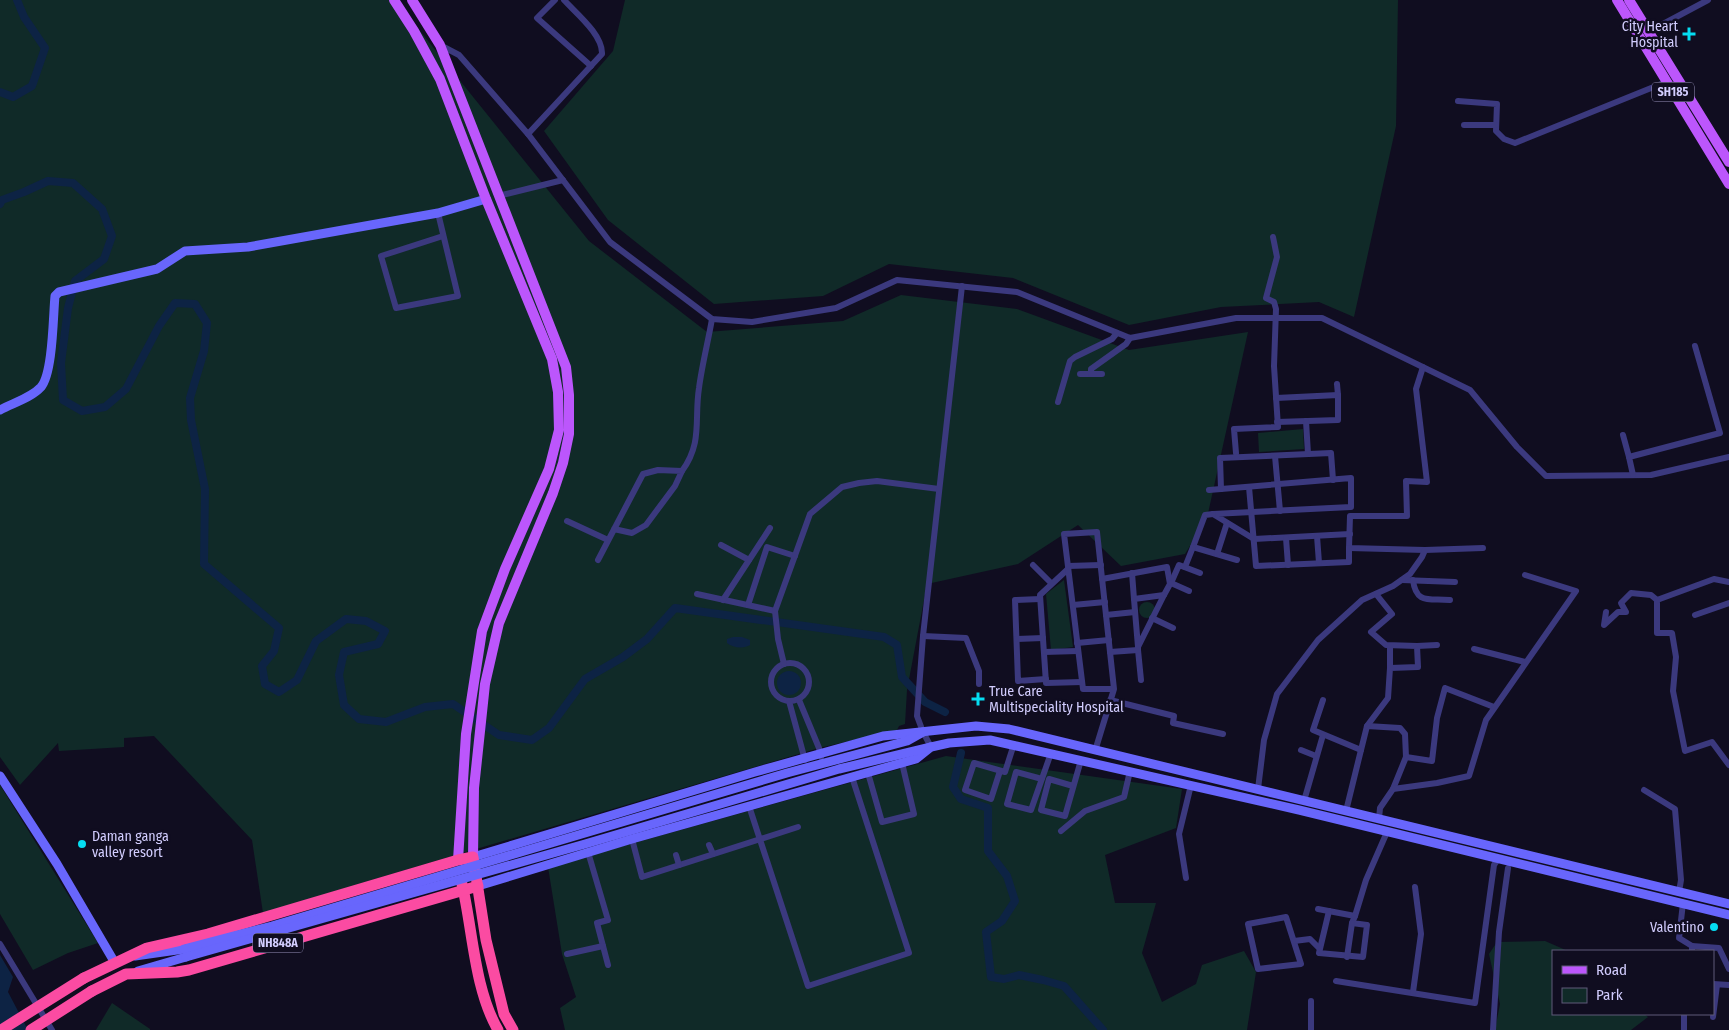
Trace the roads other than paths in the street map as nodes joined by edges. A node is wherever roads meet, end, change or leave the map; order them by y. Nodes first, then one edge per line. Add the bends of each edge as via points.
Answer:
1 (394, 0) edge
2 (412, 0) edge
3 (554, 0) edge
4 (564, 0) edge
5 (1618, 0) edge
6 (1629, 0) edge
7 (1708, 0) edge
8 (1648, 32) junction
9 (440, 45) junction
10 (591, 66) junction
11 (1666, 82) junction
12 (1458, 101) dead end
13 (1464, 125) dead end
14 (1496, 125) junction
15 (528, 134) junction
16 (1729, 162) edge
17 (1728, 179) edge
18 (563, 180) junction
19 (498, 196) junction
20 (486, 199) junction
21 (438, 213) junction
22 (444, 236) junction
23 (1273, 237) dead end
24 (962, 286) junction
25 (1276, 318) junction
26 (712, 319) junction
27 (1117, 333) junction
28 (1130, 338) junction
29 (1695, 346) dead end
30 (1423, 367) junction
31 (1080, 374) dead end
32 (1091, 374) junction
33 (1102, 374) dead end
34 (1337, 384) dead end
35 (1338, 395) junction
36 (1276, 398) junction
37 (1058, 402) dead end
38 (0, 410) edge
39 (1306, 421) junction
40 (1277, 422) junction
41 (1623, 435) dead end
42 (1236, 453) dead end
43 (1308, 454) junction
44 (1275, 456) junction
45 (1628, 457) junction
46 (1729, 457) edge
47 (682, 471) junction
48 (1633, 475) junction
49 (1333, 480) junction
50 (1278, 484) junction
51 (1249, 487) junction
52 (939, 489) junction
53 (1221, 489) junction
54 (1209, 490) dead end
55 (1351, 507) junction
56 (1280, 511) junction
57 (1252, 512) junction
58 (1213, 514) junction
59 (1350, 516) junction
60 (567, 521) dead end
61 (1227, 523) junction
62 (770, 528) dead end
63 (614, 530) junction
64 (1350, 534) junction
65 (1317, 536) junction
66 (1286, 538) junction
67 (608, 540) junction
68 (1254, 540) junction
69 (721, 544) dead end
70 (760, 544) junction
71 (768, 546) junction
72 (1194, 547) junction
73 (1349, 548) junction
74 (1483, 548) dead end
75 (1425, 550) junction
76 (1217, 554) junction
77 (795, 556) junction
78 (598, 560) dead end
79 (749, 560) junction
80 (1237, 560) dead end
81 (1319, 563) junction
82 (1033, 565) dead end
83 (1101, 565) junction
84 (1288, 565) junction
85 (1185, 567) junction
86 (1068, 568) junction
87 (1200, 573) dead end
88 (1132, 574) junction
89 (1525, 575) dead end
90 (1102, 579) junction
91 (1402, 580) junction
92 (1413, 580) junction
93 (1455, 582) dead end
94 (1729, 582) edge
95 (1051, 583) junction
96 (1170, 583) junction
97 (1189, 591) dead end
98 (696, 594) dead end
99 (1376, 594) junction
100 (1164, 595) junction
101 (1134, 599) junction
102 (723, 600) junction
103 (1040, 600) junction
104 (1450, 600) dead end
105 (1657, 600) junction
106 (1105, 602) junction
107 (1729, 603) edge
108 (748, 605) junction
109 (1073, 605) junction
110 (775, 611) junction
111 (1135, 612) junction
112 (1606, 612) dead end
113 (1106, 615) junction
114 (1695, 615) dead end
115 (1152, 618) junction
116 (1173, 628) dead end
117 (923, 636) junction
118 (1043, 638) junction
119 (1017, 639) junction
120 (1108, 640) junction
121 (1077, 643) junction
122 (1437, 645) dead end
123 (1390, 646) junction
124 (1418, 646) junction
125 (1138, 648) junction
126 (1474, 649) dead end
127 (1078, 651) junction
128 (1044, 652) junction
129 (1110, 652) junction
130 (1526, 662) junction
131 (784, 664) junction
132 (1390, 668) junction
133 (1046, 679) junction
134 (1141, 680) dead end
135 (1082, 682) junction
136 (979, 684) dead end
137 (1114, 689) junction
138 (799, 700) junction
139 (1110, 700) junction
140 (1323, 700) dead end
141 (789, 701) junction
142 (1494, 707) junction
143 (1367, 726) junction
144 (923, 732) junction
145 (1223, 734) dead end
146 (1323, 734) junction
147 (1014, 744) junction
148 (930, 747) junction
149 (1095, 750) junction
150 (1300, 750) dead end
151 (1361, 750) junction
152 (820, 753) junction
153 (1050, 753) junction
154 (1316, 756) junction
155 (1406, 757) junction
156 (805, 758) junction
157 (1081, 760) junction
158 (1092, 762) junction
159 (902, 763) junction
160 (1729, 765) edge
161 (1000, 771) junction
162 (1130, 771) junction
163 (868, 772) junction
164 (0, 776) edge
165 (852, 777) junction
166 (1042, 779) junction
167 (826, 784) junction
168 (1191, 785) junction
169 (1073, 786) junction
170 (812, 788) junction
171 (1258, 789) junction
172 (1393, 789) junction
173 (1644, 790) dead end
174 (1304, 801) junction
175 (749, 806) junction
176 (1346, 811) junction
177 (1379, 819) junction
178 (798, 827) dead end
179 (1061, 831) dead end
180 (1387, 832) junction
181 (632, 840) junction
182 (759, 840) junction
183 (709, 845) dead end
184 (588, 852) junction
185 (1518, 852) junction
186 (713, 854) junction
187 (676, 855) dead end
188 (473, 856) junction
189 (1498, 859) junction
190 (458, 860) junction
191 (680, 865) junction
192 (1512, 866) junction
193 (1186, 878) dead end
194 (478, 886) junction
195 (1415, 888) dead end
196 (464, 890) junction
197 (1679, 892) junction
198 (1680, 902) junction
199 (1729, 904) edge
200 (1318, 909) dead end
201 (1329, 911) junction
202 (1729, 915) edge
203 (1354, 920) junction
204 (1294, 941) junction
205 (0, 944) edge
206 (603, 946) junction
207 (1320, 948) junction
208 (1692, 949) edge
209 (185, 953) junction
210 (567, 954) dead end
211 (1347, 957) junction
212 (128, 958) junction
213 (116, 963) junction
214 (608, 966) dead end
215 (1729, 969) edge
216 (126, 974) junction
217 (1336, 981) dead end
218 (1715, 985) edge
219 (1729, 985) edge
220 (1413, 992) junction
221 (1311, 1001) dead end
222 (1714, 1001) edge
223 (1684, 1015) edge
224 (1, 1030) edge
225 (31, 1030) edge
226 (52, 1030) edge
227 (498, 1030) edge
228 (514, 1030) edge
229 (1311, 1030) edge
230 (1493, 1030) edge
231 (1684, 1030) edge

1 - 20 main road via 440,79
2 - 9 main road
3 - 10 street via 537,18
4 - 10 street via 597,36 602,48 602,54
5 - 11 main road, SH185
6 - 8 main road, SH185
7 - 8 street
8 - 16 main road, SH185
9 - 15 street via 459,56
9 - 19 main road
10 - 15 street
11 - 14 street via 1515,143 1504,139 1496,131
11 - 17 main road, SH185
12 - 14 street via 1497,104
13 - 14 street
15 - 18 street
18 - 19 street
18 - 26 street via 610,242
19 - 188 main road via 566,367 569,434 564,463 553,494 498,623 485,684 474,788
20 - 21 main road
20 - 190 main road via 552,359 558,392 558,430 549,469 482,631 466,734
21 - 22 street
21 - 38 main road via 248,247 185,251 158,269 59,292 55,296 48,374 41,387
22 - 22 street via 458,296 396,308 382,256
23 - 25 street via 1277,257 1266,298 1274,302
24 - 26 street via 897,280 836,308 752,322
24 - 27 street via 1017,292
24 - 52 street
25 - 28 street via 1236,318
25 - 30 street via 1322,318
25 - 36 street
26 - 47 street via 698,390 697,432 690,459
27 - 28 street
27 - 37 street via 1112,339 1070,361
28 - 32 street via 1091,368
29 - 45 street via 1720,433
30 - 48 street via 1470,390 1517,447 1546,476
30 - 59 street via 1416,389 1427,482 1406,482 1407,516
31 - 32 street
32 - 33 street
34 - 35 street
35 - 36 street
35 - 39 street via 1338,420
36 - 40 street
39 - 40 street
39 - 43 street
40 - 42 street via 1278,427 1234,429
41 - 45 street
43 - 44 street
43 - 49 street via 1331,453
44 - 50 street
44 - 53 street via 1220,458
45 - 48 street
46 - 48 street via 1651,475
47 - 63 street via 646,525 632,533
47 - 63 street via 658,470 643,474
49 - 50 street
49 - 55 street via 1351,478
50 - 51 street
50 - 56 street
51 - 53 street
51 - 57 street
52 - 77 street via 877,481 842,487 810,514
52 - 117 street
53 - 54 street
55 - 56 street
55 - 59 street
56 - 57 street
57 - 58 street
57 - 68 street
58 - 61 street
58 - 72 street via 1205,515
59 - 64 street
60 - 67 street
61 - 68 street
61 - 76 street
62 - 70 street
63 - 67 street
64 - 65 street
64 - 73 street
65 - 66 street
65 - 81 street
66 - 68 street
66 - 84 street
67 - 78 street
68 - 84 street via 1256,566
69 - 79 street
70 - 71 street
70 - 79 street
71 - 77 street
71 - 108 street
72 - 76 street
72 - 85 street
73 - 75 street
73 - 81 street via 1348,562
74 - 75 street
75 - 91 street via 1410,574
76 - 80 street
77 - 110 street
79 - 102 street
81 - 84 street
82 - 95 street
83 - 86 street
83 - 86 street via 1098,532 1064,534
83 - 90 street
85 - 87 street
85 - 96 street via 1179,565
86 - 95 street
86 - 109 street
88 - 90 street
88 - 96 street via 1167,567
88 - 101 street
89 - 130 street via 1576,591
90 - 106 street
91 - 92 street
91 - 99 street
92 - 93 street
92 - 104 street via 1418,596
94 - 105 street via 1714,579
95 - 103 street via 1040,595
96 - 97 street
96 - 100 street
98 - 102 street
99 - 123 street via 1392,614 1371,632
99 - 171 street via 1362,600 1318,640 1277,694 1264,740
100 - 101 street
100 - 115 street
101 - 111 street
102 - 108 street
103 - 118 street
103 - 119 street via 1015,600
105 - 112 street via 1651,595 1631,593 1621,603 1626,612 1618,612 1604,625
105 - 160 street via 1657,632 1672,633 1676,657 1673,691 1685,750 1712,742
106 - 109 street
106 - 113 street
107 - 114 street
108 - 110 street
109 - 121 street
110 - 131 street
111 - 113 street
111 - 125 street
113 - 120 street
115 - 116 street
115 - 125 street
117 - 136 street via 966,638 978,671
117 - 144 street via 917,716
118 - 119 street
118 - 128 street
119 - 133 street via 1018,681
120 - 121 street
120 - 129 street
121 - 127 street
122 - 124 street
123 - 124 street
123 - 132 street
124 - 132 street via 1418,667
125 - 129 street
125 - 134 street
126 - 130 street
127 - 128 street
127 - 135 street
128 - 133 street
129 - 137 street
130 - 142 street
131 - 138 street via 796,663 807,671 810,684
131 - 141 street via 774,671 770,683 775,694
132 - 143 street via 1388,698
133 - 135 street via 1046,683
135 - 137 street via 1083,689
137 - 139 street
138 - 141 street
138 - 152 street
139 - 145 street via 1174,716 1173,723
139 - 149 street
140 - 146 street via 1313,730
141 - 156 street
142 - 155 street via 1446,688 1437,718 1432,761
142 - 172 street via 1486,720 1469,776
143 - 151 street
143 - 155 street via 1400,728 1404,734
144 - 148 street
144 - 149 main road via 992,726
144 - 152 main road via 890,734
144 - 209 main road, bridge via 907,741 787,773
146 - 151 street
146 - 154 street
147 - 148 main road via 980,740
147 - 153 main road
147 - 161 street via 1005,772
148 - 159 main road via 920,757
148 - 209 main road, bridge via 839,769 558,852
149 - 158 main road
149 - 171 main road
150 - 154 street
151 - 176 street
152 - 156 main road
152 - 167 street
153 - 157 main road
153 - 166 street
154 - 174 street
155 - 172 street
156 - 170 street
156 - 188 main road
157 - 158 main road
157 - 169 street
158 - 162 main road
159 - 163 main road
159 - 163 street via 914,814 882,822
161 - 161 street via 991,798 965,790 974,763
162 - 168 main road
162 - 179 street via 1124,797 1085,811
163 - 165 main road
164 - 213 main road
165 - 167 main road
165 - 182 street via 909,953 808,986
166 - 166 street via 1032,810 1006,804 1016,772
167 - 170 main road
168 - 180 main road
168 - 193 street via 1179,834
169 - 169 street via 1065,816 1041,810 1049,779
170 - 175 main road
171 - 174 main road
172 - 177 street via 1380,808
173 - 197 street via 1675,809 1681,880
174 - 176 main road
175 - 181 main road
175 - 182 street
176 - 177 main road
177 - 185 main road
178 - 182 street
180 - 189 main road
180 - 203 street via 1366,880
181 - 184 main road
181 - 191 street via 642,877
182 - 186 street
183 - 186 street
184 - 194 main road
184 - 206 street via 608,920 597,923
185 - 192 main road
185 - 197 main road
186 - 191 street
187 - 191 street
188 - 190 highway
188 - 194 highway
189 - 192 main road
189 - 220 street via 1494,864 1475,1003
190 - 196 highway
190 - 212 highway via 208,934 147,948
192 - 198 main road
192 - 230 street via 1499,932
194 - 196 highway, NH848A
194 - 228 highway via 486,940 504,1014
195 - 220 street via 1421,934
196 - 216 highway, NH848A via 188,970
196 - 227 highway via 480,980
197 - 198 main road
197 - 199 main road
198 - 202 main road
198 - 208 street via 1679,938
200 - 201 street
201 - 203 street
201 - 207 street
203 - 211 street
203 - 211 street via 1367,925 1362,957
204 - 204 street via 1301,964 1258,970 1248,924 1286,917
204 - 207 street via 1310,939
205 - 226 street
206 - 210 street
206 - 214 street
207 - 211 street via 1319,954
208 - 215 street via 1719,948
209 - 212 main road
209 - 216 main road
212 - 213 highway
213 - 224 highway, bridge via 84,978
216 - 225 highway, NH848A, bridge via 92,991
217 - 220 street
218 - 219 street
218 - 222 street
221 - 229 street
223 - 231 street

